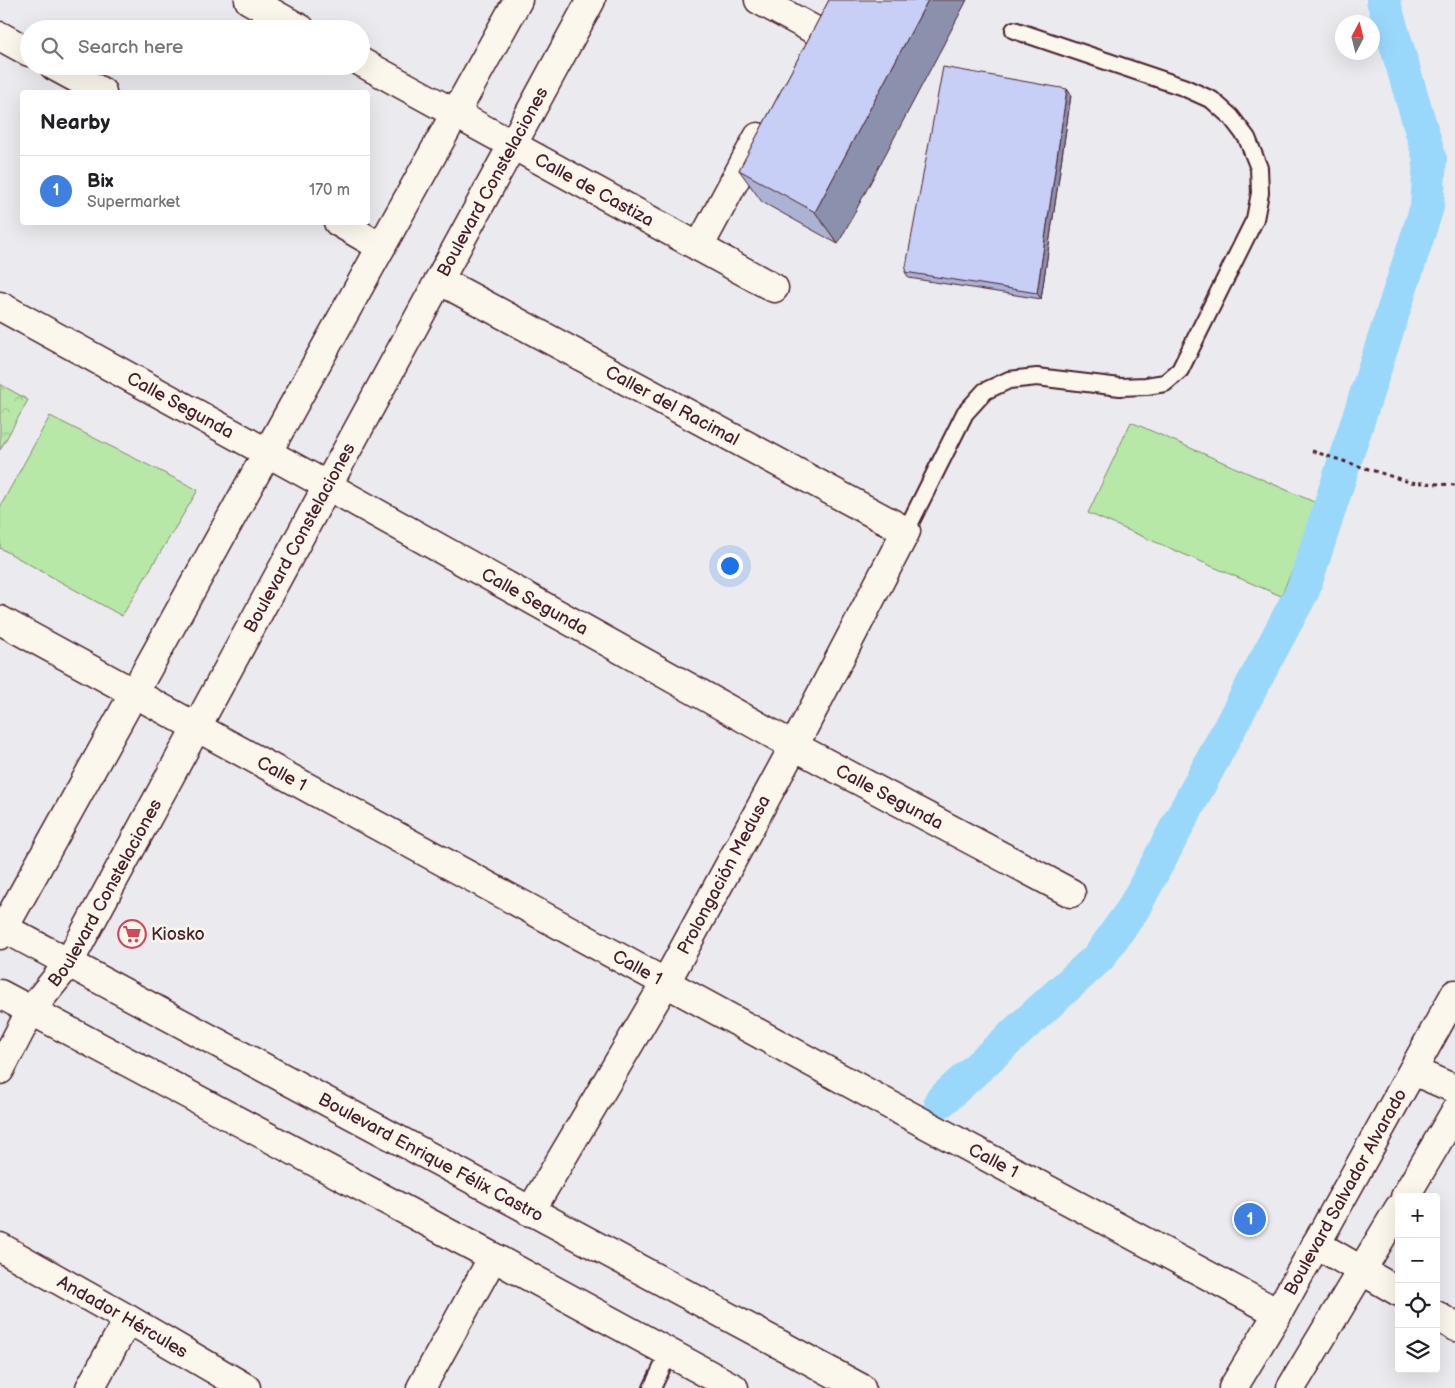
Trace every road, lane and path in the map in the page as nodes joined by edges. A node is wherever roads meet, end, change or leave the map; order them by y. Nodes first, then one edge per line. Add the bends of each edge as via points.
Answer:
1 (248, 0) edge
2 (518, 0) edge
3 (591, 0) edge
4 (759, 0) edge
5 (829, 8) edge
6 (285, 20) edge
7 (1014, 30) dead end
8 (0, 36) edge
9 (20, 47) edge
10 (370, 67) edge
11 (71, 75) edge
12 (98, 90) edge
13 (455, 113) junction
14 (769, 118) edge
15 (512, 145) junction
16 (343, 225) edge
17 (381, 247) junction
18 (698, 247) junction
19 (438, 280) junction
20 (774, 288) dead end
21 (0, 306) edge
22 (1312, 451) dead end
23 (267, 453) junction
24 (1455, 485) edge
25 (328, 486) junction
26 (906, 531) junction
27 (0, 620) edge
28 (134, 693) junction
29 (197, 727) junction
30 (794, 746) junction
31 (1071, 892) dead end
32 (1, 930) edge
33 (68, 964) junction
34 (666, 982) junction
35 (0, 994) edge
36 (1455, 994) edge
37 (31, 1010) junction
38 (0, 1070) edge
39 (1413, 1071) junction
40 (1455, 1089) edge
41 (1455, 1112) edge
42 (1407, 1193) edge
43 (530, 1212) junction
44 (1395, 1215) edge
45 (1316, 1244) junction
46 (0, 1247) edge
47 (493, 1257) junction
48 (1362, 1270) junction
49 (1395, 1290) edge
50 (1278, 1313) junction
51 (1440, 1318) edge
52 (128, 1319) junction
53 (1455, 1327) edge
54 (669, 1353) junction
55 (90, 1388) edge
56 (246, 1388) edge
57 (421, 1388) edge
58 (652, 1388) edge
59 (734, 1388) edge
60 (861, 1388) edge
61 (1233, 1388) edge
62 (1291, 1388) edge

1 - 6 street
2 - 13 street
3 - 15 street, Boulevard Constelaciones
4 - 5 street via 811,40
7 - 26 lane via 1183,87 1212,100 1247,138 1259,168 1260,193 1254,219 1180,370 1165,383 1146,386 1037,377 1009,380 985,391 965,413
8 - 9 street
10 - 13 street, Calle de Castiza
11 - 12 street
13 - 15 street, Calle de Castiza
13 - 17 street
14 - 18 street
15 - 18 street, Calle de Castiza
15 - 19 street, Boulevard Constelaciones
16 - 17 street
17 - 23 street
18 - 20 street, Calle de Castiza
19 - 25 street, Boulevard Constelaciones
19 - 26 street, Caller del Racimal
21 - 23 street, Calle Segunda
22 - 24 path via 1409,482
23 - 25 street, Calle Segunda
23 - 28 street
25 - 29 street, Boulevard Constelaciones
25 - 30 street, Calle Segunda
26 - 30 street, Prolongación Medusa
27 - 28 street, Calle 1
28 - 29 street, Calle 1
28 - 32 street
29 - 33 street, Boulevard Constelaciones
29 - 34 street, Calle 1
30 - 31 street, Calle Segunda
30 - 34 street, Prolongación Medusa
32 - 33 street, Boulevard Enrique Félix Castro
33 - 37 street, Boulevard Constelaciones
33 - 43 street, Boulevard Enrique Félix Castro
34 - 43 street, Prolongación Medusa
34 - 50 street, Calle 1
35 - 37 street
36 - 39 street, Boulevard Salvador Alvarado
37 - 38 street, Boulevard Constelaciones
37 - 47 street
39 - 40 street
39 - 45 street, Boulevard Salvador Alvarado
41 - 42 street
43 - 60 street, Boulevard Enrique Félix Castro
44 - 48 street
45 - 48 street
45 - 50 street, Boulevard Salvador Alvarado
46 - 52 street, Andador Hércules
47 - 54 street
47 - 57 street
48 - 49 street
48 - 62 street
50 - 61 street, Boulevard Salvador Alvarado
51 - 53 street
52 - 55 street
52 - 56 street, Andador Hércules
54 - 58 lane
54 - 59 street

